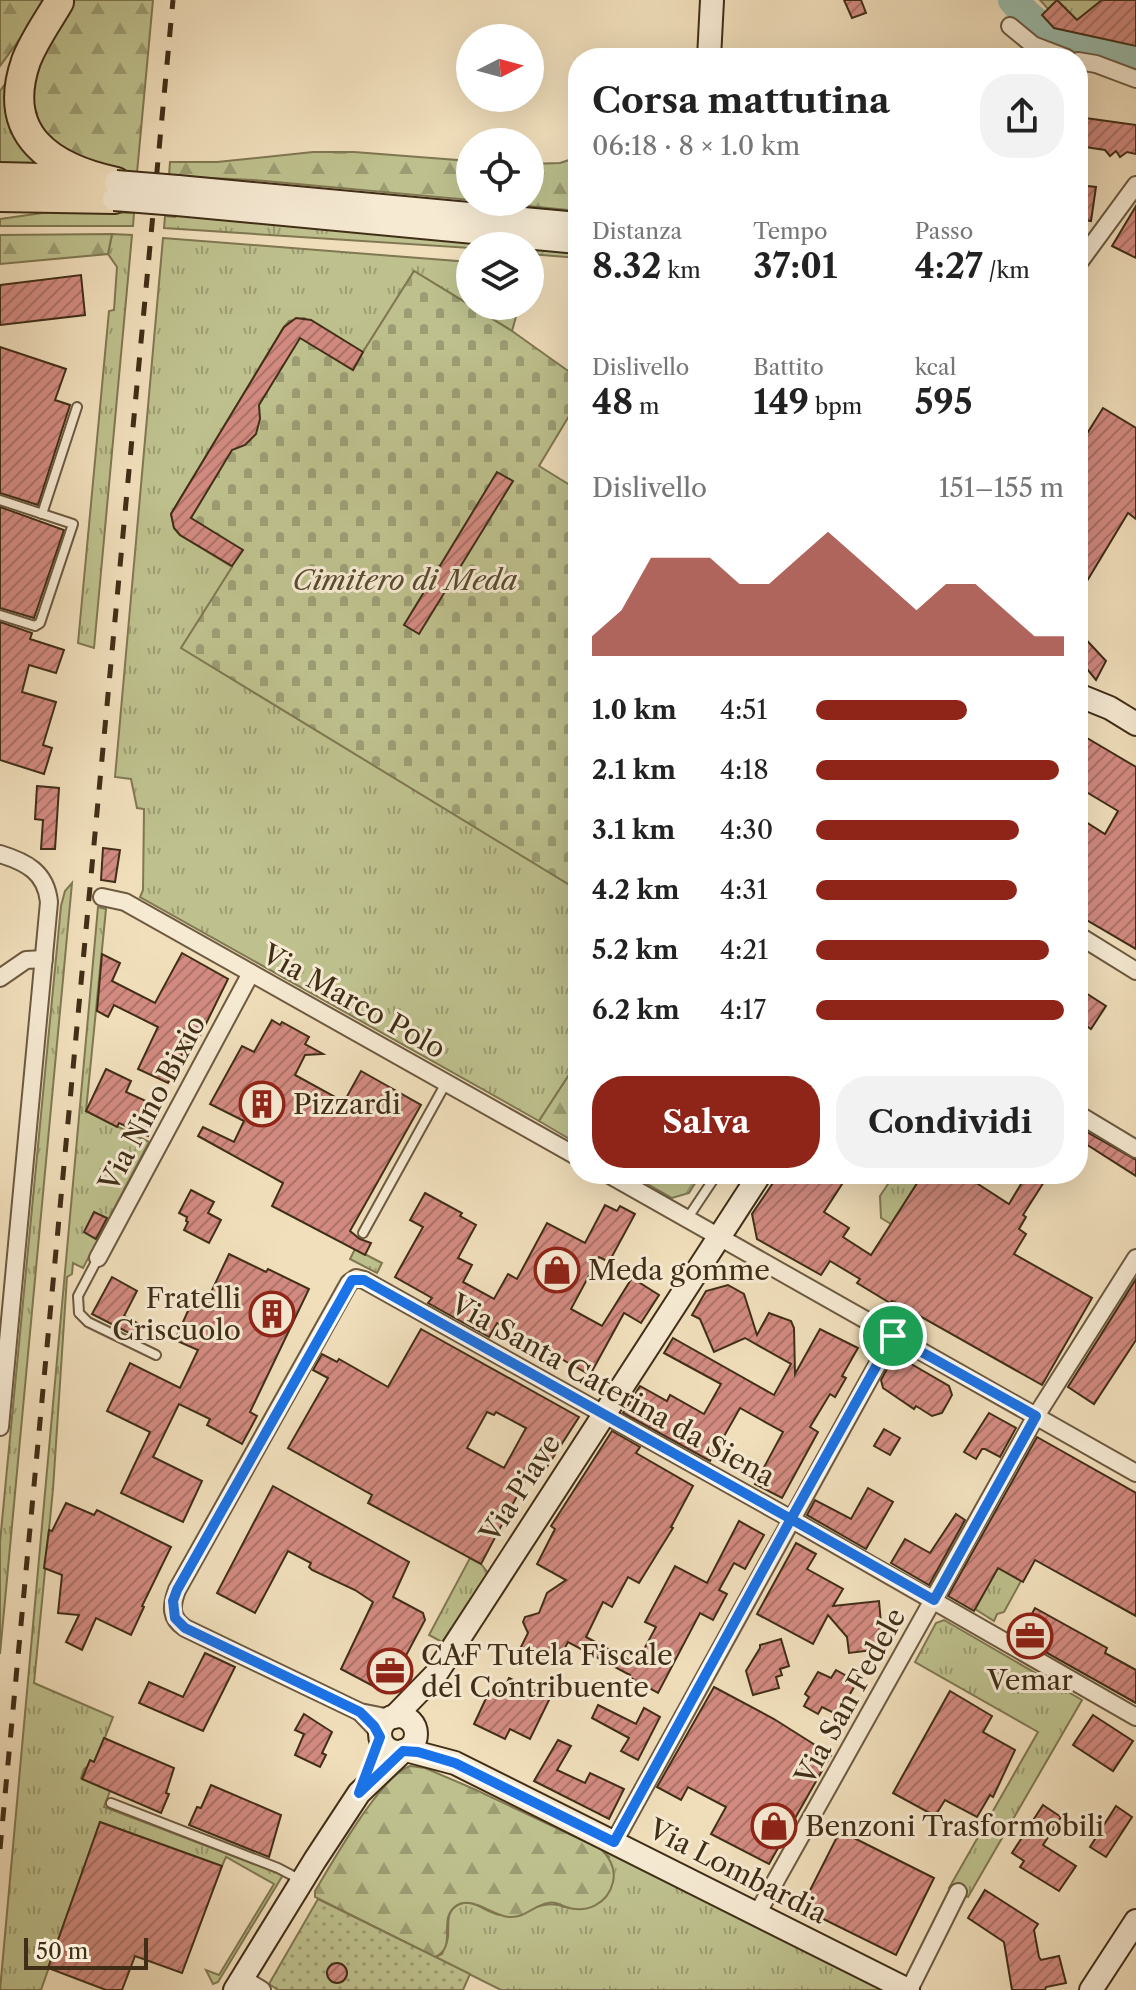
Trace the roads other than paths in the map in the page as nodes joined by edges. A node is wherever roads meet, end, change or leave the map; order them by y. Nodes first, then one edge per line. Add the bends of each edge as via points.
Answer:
1 (60, 1) edge
2 (712, 5) edge
3 (1010, 26) dead end
4 (710, 48) edge
5 (718, 48) edge
6 (1041, 48) edge
7 (1088, 63) edge
8 (1136, 79) edge
9 (0, 80) edge
10 (0, 177) edge
11 (1136, 185) edge
12 (115, 190) junction
13 (178, 196) junction
14 (0, 197) edge
15 (0, 211) edge
16 (568, 222) edge
17 (568, 241) edge
18 (1088, 250) edge
19 (77, 407) dead end
20 (0, 500) edge
21 (42, 514) junction
22 (0, 615) edge
23 (1090, 701) edge
24 (1136, 724) edge
25 (0, 854) edge
26 (102, 897) dead end
27 (1088, 941) edge
28 (44, 959) junction
29 (1136, 971) edge
30 (251, 973) junction
31 (0, 978) edge
32 (446, 1083) junction
33 (1088, 1120) edge
34 (1136, 1149) edge
35 (568, 1151) edge
36 (626, 1184) edge
37 (710, 1184) edge
38 (753, 1184) edge
39 (687, 1219) junction
40 (363, 1233) dead end
41 (719, 1236) junction
42 (98, 1258) joint
43 (1136, 1258) edge
44 (8, 1261) edge
45 (893, 1336) junction
46 (156, 1355) dead end
47 (603, 1415) junction
48 (1036, 1416) junction
49 (0, 1427) edge
50 (1136, 1473) edge
51 (791, 1519) junction
52 (934, 1600) junction
53 (436, 1674) junction
54 (1136, 1717) edge
55 (386, 1726) junction
56 (409, 1740) junction
57 (359, 1793) junction
58 (111, 1803) dead end
59 (614, 1842) junction
60 (302, 1881) junction
61 (958, 1892) dead end
62 (757, 1914) junction
63 (1136, 1921) edge
64 (238, 1984) edge
65 (262, 1990) edge
66 (909, 1990) edge
67 (1091, 1990) edge

1 - 9 highway
1 - 12 highway via 21,77 18,105 23,127 61,164
2 - 4 street
2 - 5 street
3 - 6 street
7 - 8 street
10 - 12 highway via 53,177
11 - 18 street
12 - 13 street, bridge
12 - 14 highway
12 - 15 street
13 - 16 street
13 - 17 street
19 - 21 lane
20 - 21 lane
21 - 22 lane via 73,524 40,623
23 - 24 street
25 - 28 street via 26,863 43,880 49,902
26 - 30 street, Via Marco Polo via 125,902
27 - 29 street
28 - 31 street via 26,960
28 - 44 street
30 - 32 street, Via Marco Polo
30 - 42 street, Via Nino Bixio
32 - 35 street, Via Marco Polo
32 - 40 lane
33 - 34 street
36 - 39 street
37 - 39 lane
38 - 41 street, Via Piave
39 - 41 street
41 - 45 street
41 - 47 street, Via Piave
42 - 46 lane via 78,1296 79,1313
43 - 48 street, Via San Fedele
44 - 49 street
45 - 48 street
45 - 51 street
47 - 51 street, Via Santa Caterina da Siena
47 - 53 street, Via Piave
47 - 55 street, Via Santa Caterina da Siena via 364,1280 349,1283 177,1590 172,1611 185,1628
48 - 50 street
48 - 52 street, Via San Fedele
51 - 52 street, Via Santa Caterina da Siena
51 - 59 street
52 - 54 street, Via Santa Caterina da Siena
52 - 62 street, Via San Fedele
53 - 55 street, Via Piave
53 - 56 street, Via Piave
55 - 56 street via 403,1717
55 - 56 street via 389,1749
55 - 57 street, Via Piave
56 - 57 street, Via Piave
56 - 59 street, Via Lombardia
57 - 60 street, Via Piave
58 - 60 lane
59 - 62 street, Via Lombardia
60 - 64 street, Via Piave
61 - 66 street
62 - 66 street, Via Lombardia
63 - 67 street
64 - 65 street

